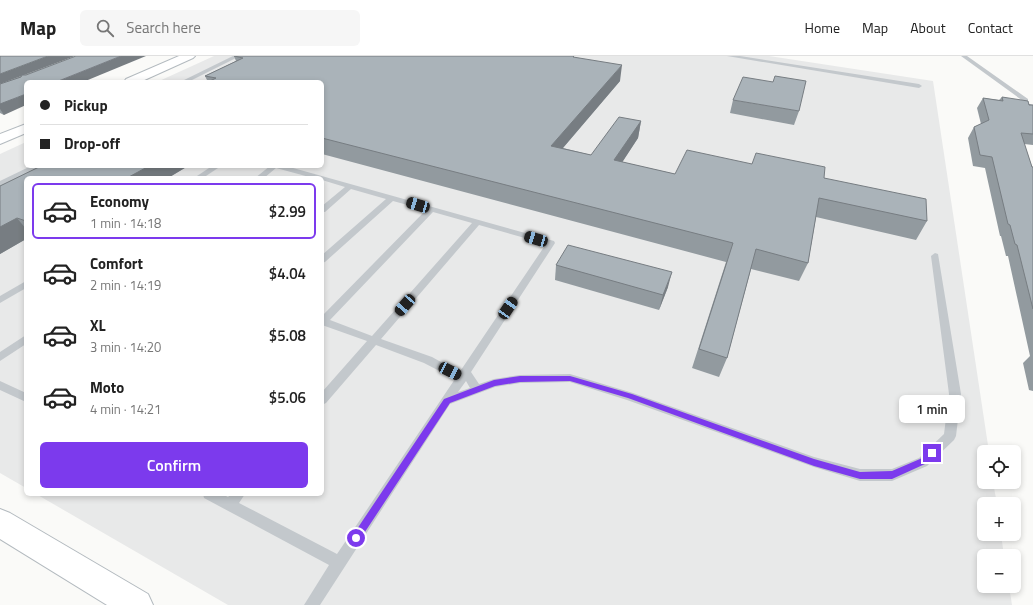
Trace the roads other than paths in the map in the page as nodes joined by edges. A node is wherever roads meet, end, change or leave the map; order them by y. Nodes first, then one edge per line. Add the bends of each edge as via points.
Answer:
1 (189, 56) edge
2 (237, 56) edge
3 (730, 56) edge
4 (964, 56) edge
5 (201, 73) junction
6 (213, 76) edge
7 (135, 80) edge
8 (187, 80) edge
9 (919, 86) dead end
10 (1010, 106) edge
11 (24, 129) edge
12 (0, 140) edge
13 (32, 168) edge
14 (215, 168) edge
15 (272, 168) edge
16 (284, 168) edge
17 (201, 176) edge
18 (262, 176) edge
19 (310, 176) edge
20 (324, 180) edge
21 (0, 184) edge
22 (350, 186) junction
23 (391, 198) junction
24 (324, 208) edge
25 (432, 209) junction
26 (477, 222) junction
27 (935, 256) dead end
28 (324, 258) edge
29 (24, 285) edge
30 (0, 300) edge
31 (324, 319) edge
32 (324, 322) edge
33 (24, 340) edge
34 (375, 340) junction
35 (0, 357) edge
36 (466, 372) junction
37 (0, 385) edge
38 (476, 389) junction
39 (24, 395) edge
40 (324, 398) edge
41 (447, 401) junction
42 (213, 496) edge
43 (238, 496) edge
44 (230, 505) junction
45 (0, 523) edge
46 (340, 563) junction
47 (137, 605) edge
48 (311, 605) edge

1 - 7 main road
2 - 5 lane
3 - 9 lane
4 - 10 lane via 1026,100 1026,104
5 - 6 lane
5 - 8 lane
11 - 12 main road
13 - 21 lane
14 - 17 lane
15 - 18 lane
16 - 19 lane
20 - 22 lane
22 - 23 lane
22 - 24 lane
23 - 25 lane
23 - 28 lane
25 - 26 lane
25 - 31 lane
26 - 34 lane
26 - 36 lane via 551,243
27 - 38 lane via 955,394 950,436 923,462 892,475 860,475 814,462 629,396 570,378 520,379
29 - 30 lane
32 - 34 lane
33 - 35 lane
34 - 36 lane via 428,360 460,377
34 - 40 lane
36 - 38 lane
36 - 41 lane
37 - 39 lane
38 - 41 lane
41 - 46 lane
42 - 44 lane
43 - 44 lane
44 - 46 lane
45 - 47 main road
46 - 48 lane

